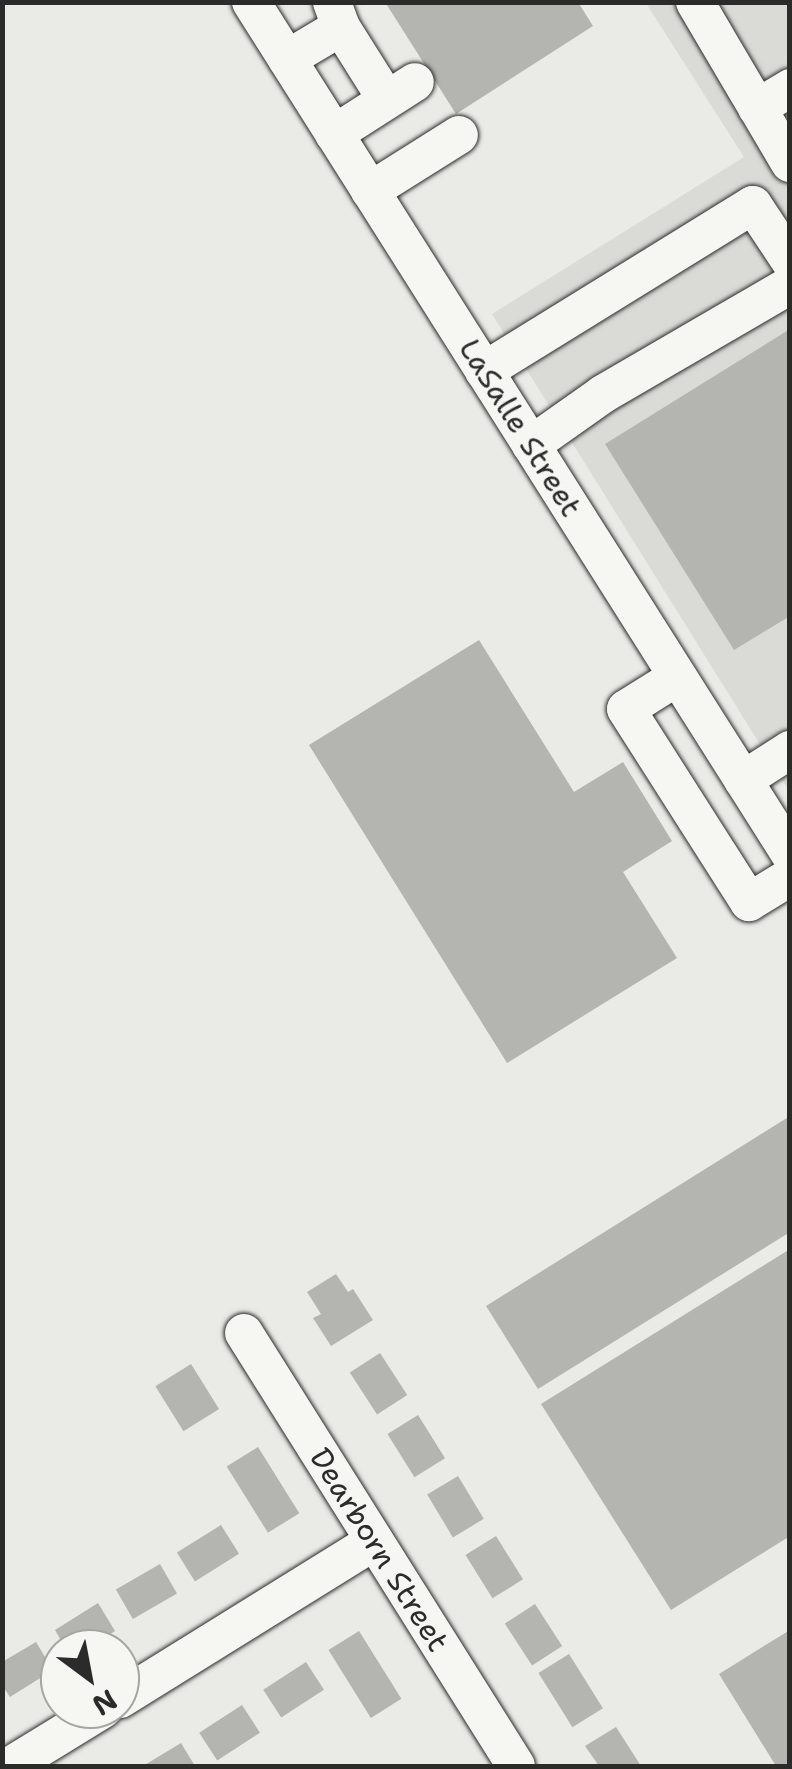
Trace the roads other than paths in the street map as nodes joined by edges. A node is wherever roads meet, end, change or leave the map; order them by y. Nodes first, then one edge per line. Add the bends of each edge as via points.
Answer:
1 (251, 2) edge
2 (694, 2) edge
3 (336, 15) edge
4 (286, 59) junction
5 (790, 88) edge
6 (757, 108) junction
7 (334, 134) junction
8 (459, 135) dead end
9 (790, 163) edge
10 (370, 191) junction
11 (790, 261) edge
12 (790, 285) edge
13 (484, 370) junction
14 (531, 445) junction
15 (677, 676) junction
16 (790, 750) edge
17 (742, 780) junction
18 (790, 854) edge
19 (790, 877) edge
20 (244, 1334) dead end
21 (373, 1542) junction
22 (140, 1687) edge
23 (70, 1729) edge
24 (10, 1766) edge
25 (516, 1766) edge

1 - 4 street, LaSalle Street
2 - 6 street
3 - 4 street
3 - 7 street via 401,91
4 - 7 street, LaSalle Street
5 - 6 street
6 - 9 street
7 - 10 street, LaSalle Street
8 - 10 street
10 - 13 street, LaSalle Street
11 - 13 street via 754,204
12 - 14 street via 603,394
13 - 14 street, LaSalle Street
14 - 15 street, LaSalle Street
15 - 17 street, LaSalle Street
15 - 19 street via 626,709 749,902
16 - 17 street
17 - 18 street, LaSalle Street
20 - 21 street, Dearborn Street
21 - 22 street
21 - 25 street, Dearborn Street
23 - 24 street

